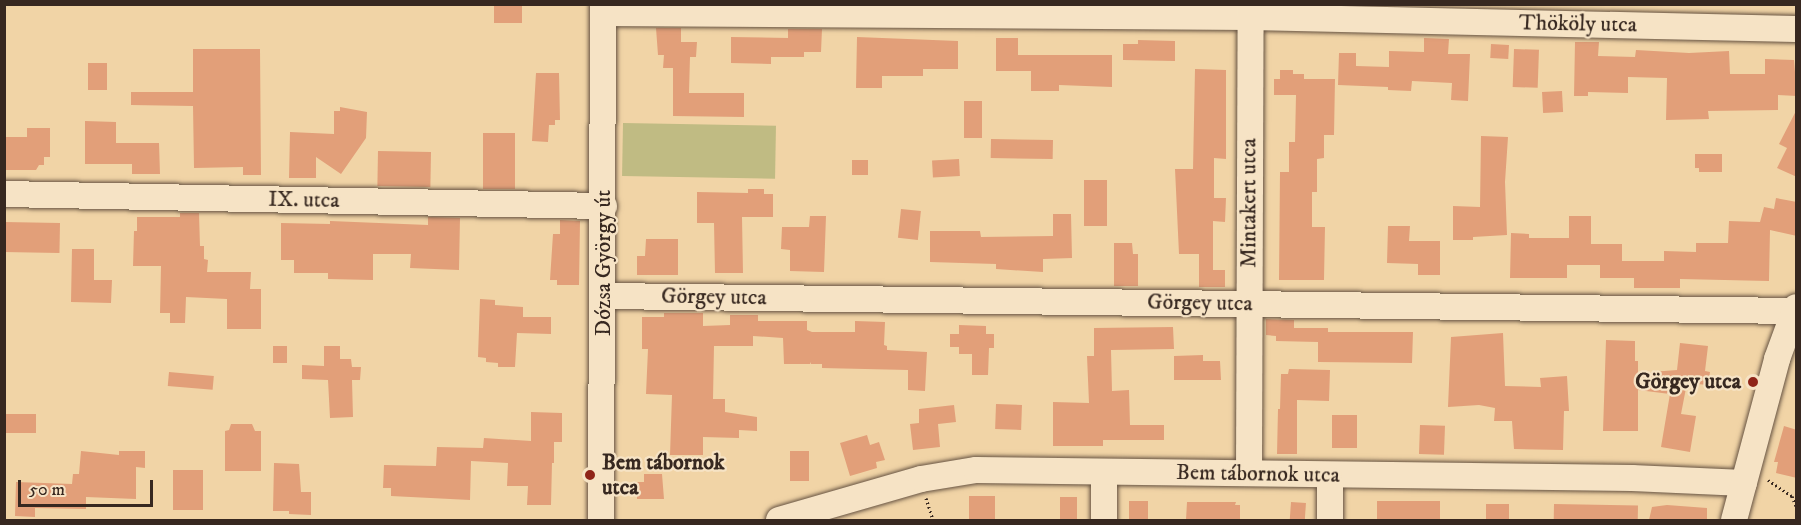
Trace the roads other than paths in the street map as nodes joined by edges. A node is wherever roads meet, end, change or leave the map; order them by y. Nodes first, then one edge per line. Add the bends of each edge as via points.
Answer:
1 (603, 9) edge
2 (1251, 10) edge
3 (1797, 29) edge
4 (4, 194) edge
5 (604, 206) junction
6 (604, 296) junction
7 (1249, 304) junction
8 (1796, 309) edge
9 (1104, 472) junction
10 (1249, 473) junction
11 (1330, 475) junction
12 (1745, 478) junction
13 (602, 520) edge
14 (779, 520) edge
15 (1104, 520) edge
16 (1330, 520) edge
17 (1734, 520) edge

1 - 2 street, Thököly utca
1 - 5 street, Dózsa György út
2 - 3 street, Thököly utca
2 - 7 street, Mintakert utca
4 - 5 street, IX. utca
5 - 6 street, Dózsa György út
6 - 7 street, Görgey utca
6 - 13 street, Dózsa György út
7 - 8 street, Görgey utca
7 - 10 street, Mintakert utca
8 - 12 street via 1777,359
9 - 10 street, Bem tábornok utca
9 - 14 street, Bem tábornok utca via 951,472
9 - 15 street
10 - 11 street, Bem tábornok utca
11 - 12 street, Bem tábornok utca
11 - 16 street
12 - 17 street

